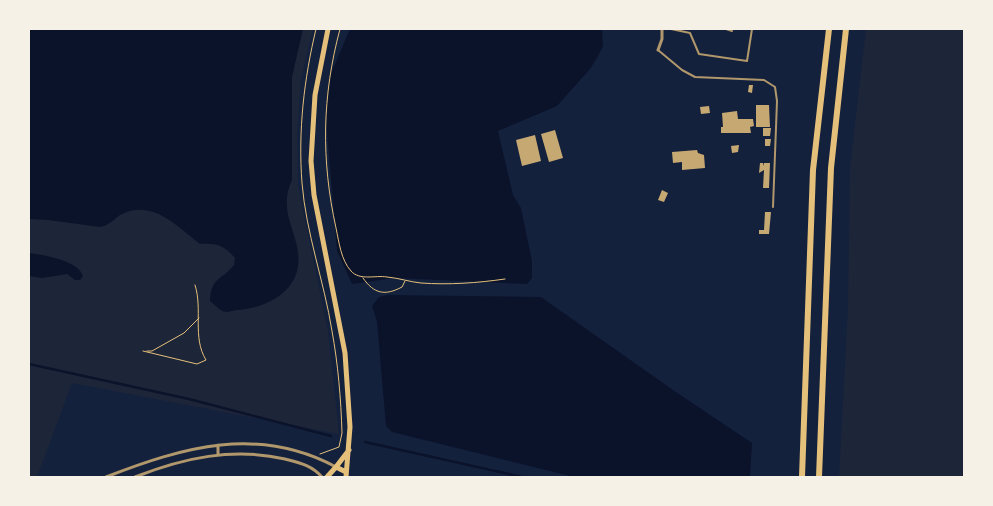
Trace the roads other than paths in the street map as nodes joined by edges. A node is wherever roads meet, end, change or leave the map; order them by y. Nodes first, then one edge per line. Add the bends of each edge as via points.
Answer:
1 (328, 29) edge
2 (662, 29) edge
3 (671, 29) edge
4 (726, 29) edge
5 (752, 29) edge
6 (829, 29) edge
7 (846, 29) edge
8 (732, 31) dead end
9 (658, 50) joint
10 (773, 207) dead end
11 (218, 445) junction
12 (349, 448) junction
13 (218, 455) junction
14 (336, 467) junction
15 (346, 475) edge
16 (106, 477) edge
17 (135, 477) edge
18 (322, 477) edge
19 (327, 477) edge
20 (802, 477) edge
21 (819, 477) edge

1 - 12 main road via 315,95 311,161 314,195 345,352
2 - 9 street
3 - 5 lane via 690,33 699,54 747,61
4 - 8 lane
6 - 20 highway via 813,170
7 - 21 highway via 831,168
9 - 10 lane via 682,70 695,76 764,80 775,87
11 - 13 street
11 - 14 street via 276,447 315,456
11 - 16 street via 157,457
12 - 14 main road
12 - 15 main road
13 - 17 street via 180,461
13 - 18 street via 275,457 303,464
14 - 15 main road
14 - 19 main road

